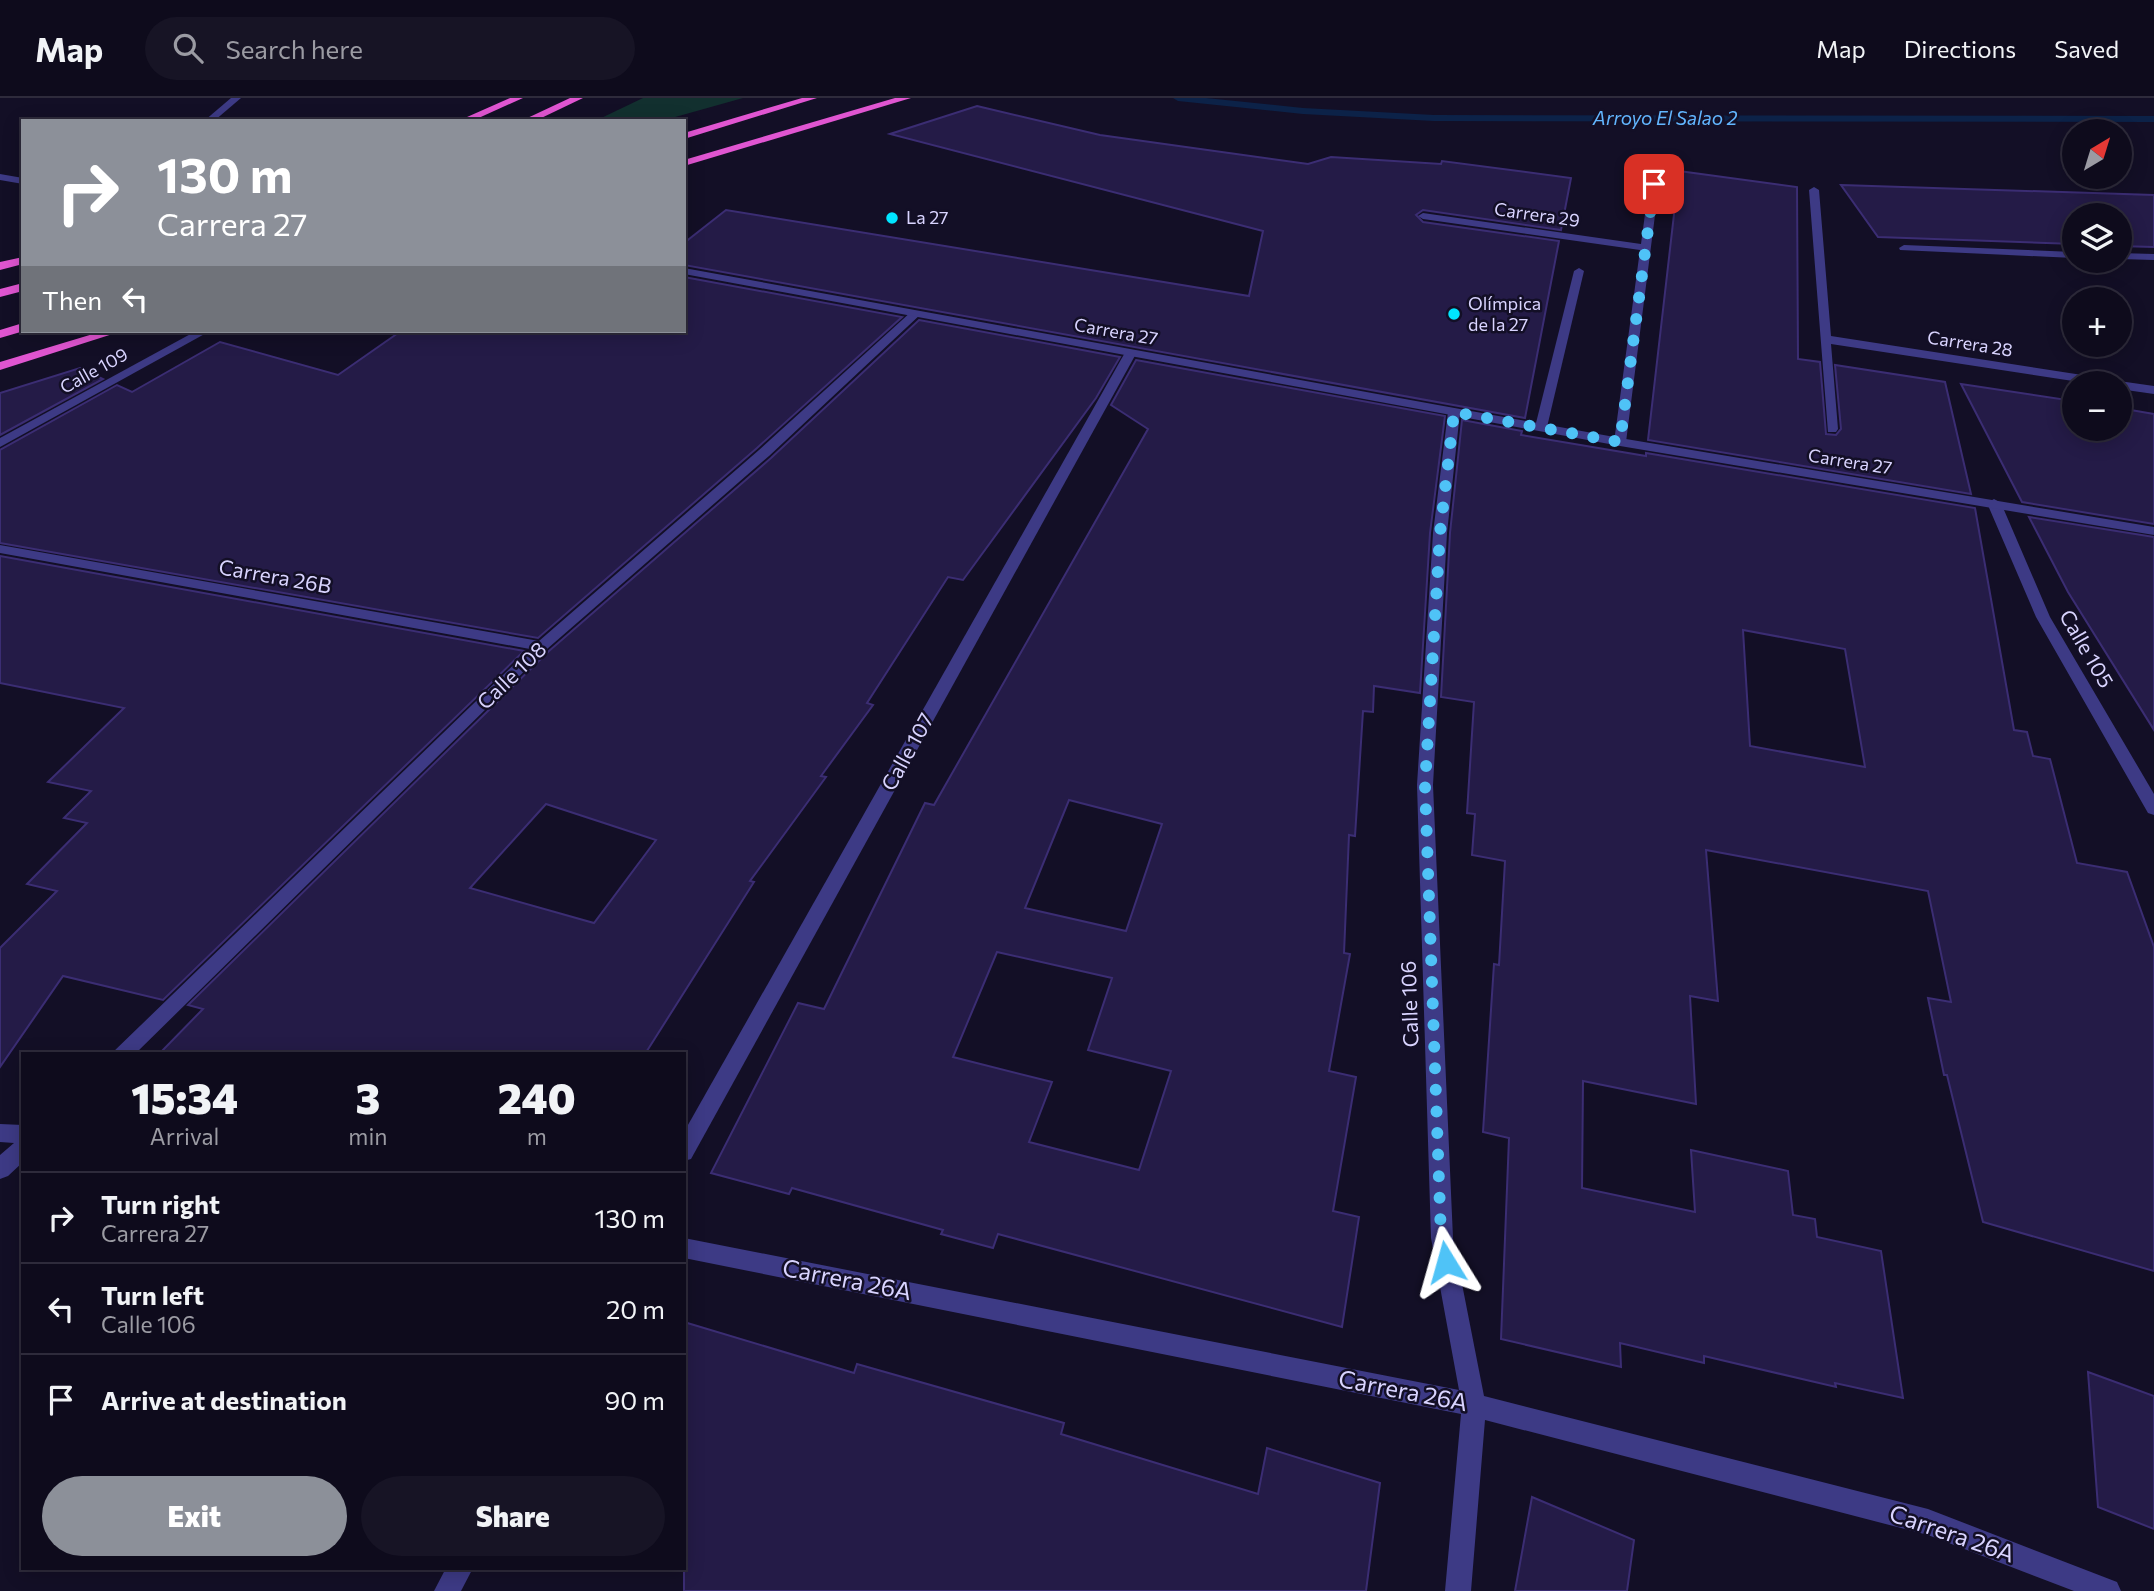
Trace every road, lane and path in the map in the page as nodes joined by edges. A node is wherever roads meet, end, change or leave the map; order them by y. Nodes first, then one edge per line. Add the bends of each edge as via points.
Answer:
1 (237, 98) edge
2 (518, 98) edge
3 (578, 98) edge
4 (906, 98) edge
5 (807, 99) edge
6 (211, 119) edge
7 (468, 119) edge
8 (531, 119) edge
9 (686, 134) edge
10 (686, 162) edge
11 (0, 177) edge
12 (21, 181) edge
13 (1654, 184) dead end
14 (1814, 190) dead end
15 (1423, 216) dead end
16 (1646, 248) junction
17 (1904, 248) dead end
18 (2062, 255) edge
19 (2132, 256) edge
20 (2154, 257) edge
21 (21, 261) edge
22 (0, 266) edge
23 (686, 271) edge
24 (1579, 271) dead end
25 (21, 288) edge
26 (0, 293) edge
27 (916, 313) junction
28 (21, 328) edge
29 (109, 333) edge
30 (200, 333) edge
31 (0, 334) edge
32 (1825, 339) junction
33 (1131, 352) junction
34 (0, 366) edge
35 (2062, 376) edge
36 (2132, 387) edge
37 (2154, 390) edge
38 (1454, 412) junction
39 (1541, 427) junction
40 (1832, 429) dead end
41 (1620, 442) junction
42 (0, 443) edge
43 (1994, 503) junction
44 (2154, 531) edge
45 (0, 549) edge
46 (542, 646) junction
47 (2154, 809) edge
48 (123, 1052) edge
49 (0, 1133) edge
50 (21, 1134) edge
51 (686, 1148) edge
52 (21, 1150) edge
53 (0, 1169) edge
54 (686, 1248) edge
55 (1475, 1405) junction
56 (459, 1570) edge
57 (447, 1591) edge
58 (1458, 1591) edge
59 (2108, 1591) edge

1 - 6 street
2 - 7 highway
3 - 8 highway
4 - 10 highway
5 - 9 highway
11 - 12 street
13 - 16 street
14 - 32 street
15 - 16 street, Carrera 29
16 - 41 street
17 - 18 street
19 - 20 street
21 - 22 highway
23 - 27 street, Carrera 27
24 - 39 street
25 - 26 highway
27 - 33 street, Carrera 27
27 - 46 street, Calle 108
28 - 31 highway
29 - 34 highway
30 - 42 street, Calle 109
32 - 35 street, Carrera 28
32 - 40 street
33 - 38 street, Carrera 27
33 - 51 street, Calle 107
36 - 37 street
38 - 39 street, Carrera 27
38 - 55 street, Calle 106 via 1440,533 1425,785 1441,1238
39 - 41 street, Carrera 27
41 - 43 street, Carrera 27
43 - 44 street, Carrera 27
43 - 47 street, Calle 105 via 2043,617
45 - 46 street, Carrera 26B
46 - 48 street, Calle 108
49 - 50 street
52 - 53 street
54 - 55 street, Carrera 26A
55 - 58 street, Calle 106
55 - 59 street, Carrera 26A via 1928,1522
56 - 57 street

